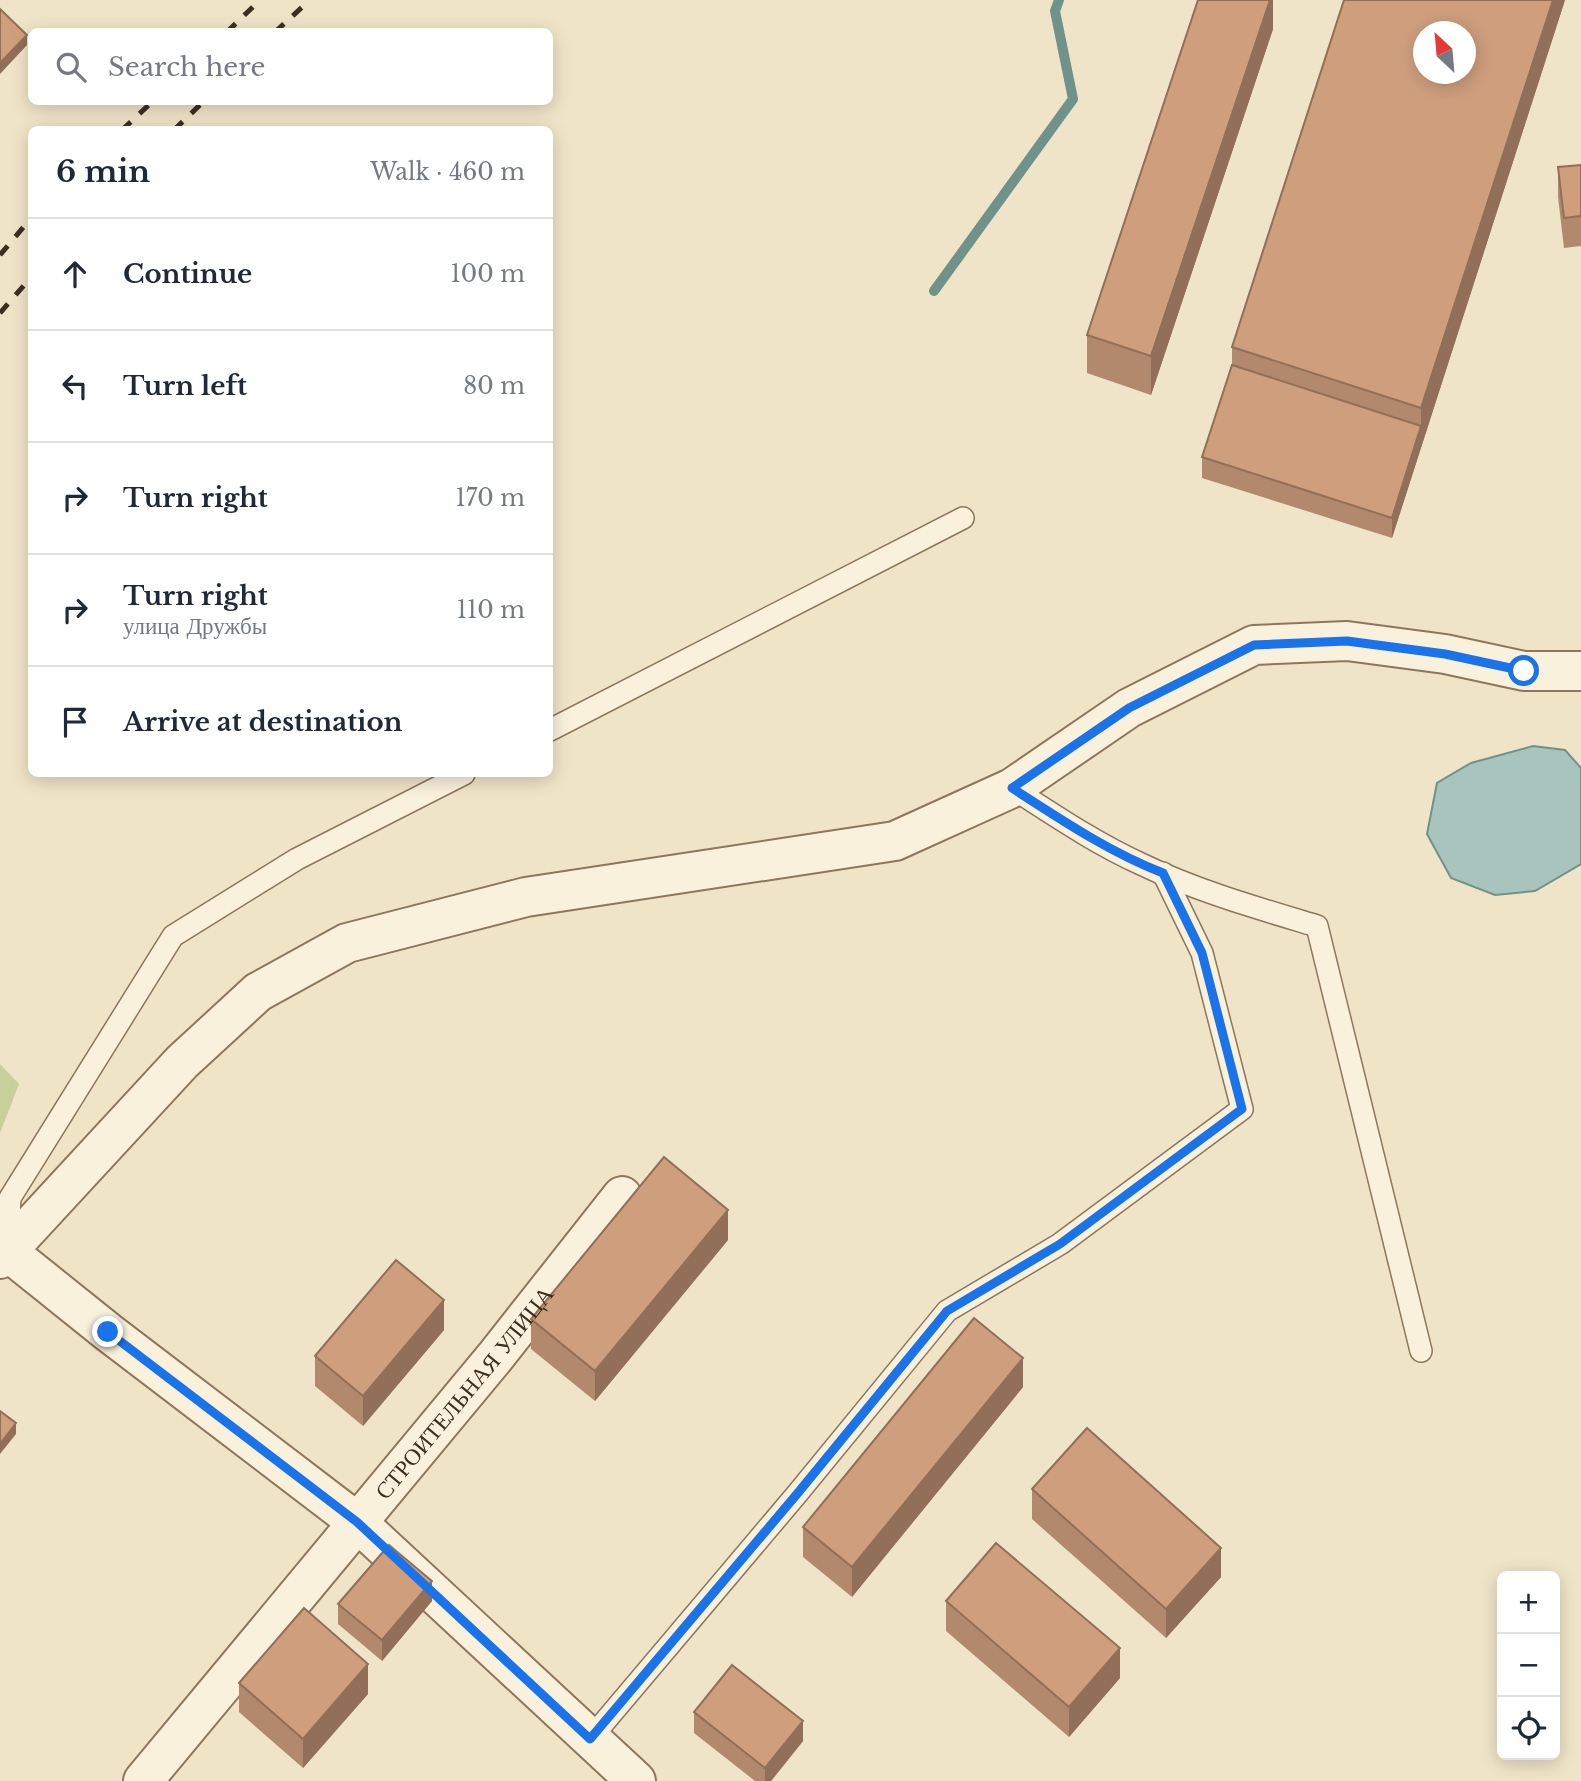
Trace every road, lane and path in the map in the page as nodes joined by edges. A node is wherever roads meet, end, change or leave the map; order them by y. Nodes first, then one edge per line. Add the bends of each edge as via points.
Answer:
1 (963, 518) dead end
2 (1581, 671) edge
3 (553, 728) edge
4 (458, 777) edge
5 (1012, 788) junction
6 (1163, 873) junction
7 (622, 1196) dead end
8 (4, 1255) edge
9 (1421, 1351) dead end
10 (357, 1522) junction
11 (590, 1739) junction
12 (143, 1781) edge
13 (636, 1781) edge

1 - 3 lane
2 - 5 street via 1524,671 1445,654 1347,641 1254,645 1129,708
4 - 8 lane via 297,859 173,936 10,1198
5 - 6 lane via 1075,829
5 - 8 street via 895,841 526,897 347,943 258,992 182,1062
6 - 9 lane via 1229,900 1317,926
6 - 11 lane via 1202,953 1242,1109 1060,1244 947,1311
7 - 10 street, СТРОИТЕЛЬНАЯ УЛИЦА
8 - 10 street
10 - 11 street
10 - 12 street, СТРОИТЕЛЬНАЯ УЛИЦА
11 - 13 street

